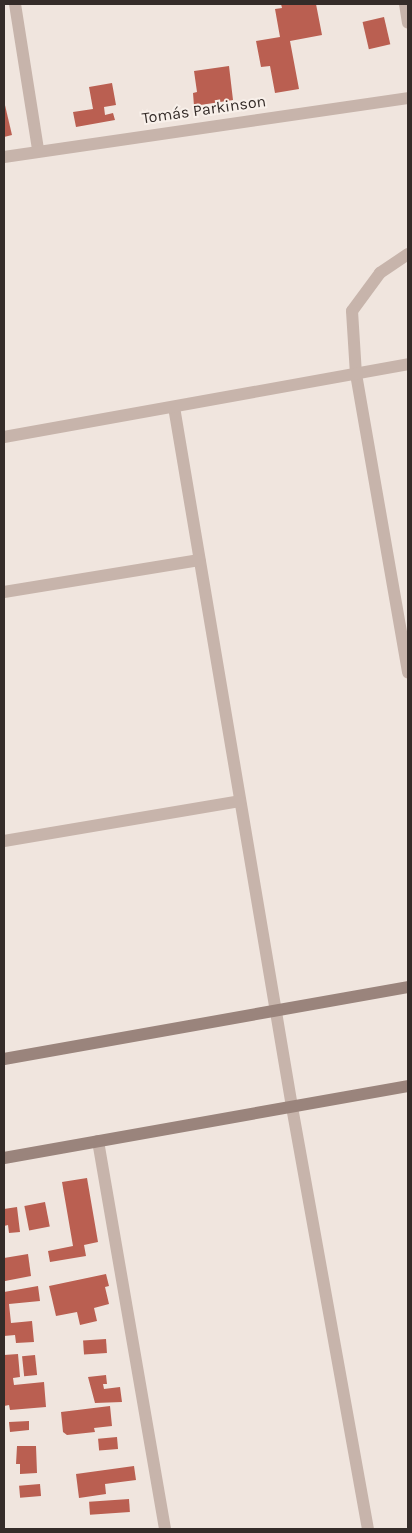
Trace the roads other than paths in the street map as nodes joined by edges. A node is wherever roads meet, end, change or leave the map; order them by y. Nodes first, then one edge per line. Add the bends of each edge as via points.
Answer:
1 (15, 4) edge
2 (405, 4) edge
3 (408, 23) edge
4 (408, 98) edge
5 (38, 150) junction
6 (4, 157) edge
7 (408, 254) edge
8 (408, 364) edge
9 (356, 374) junction
10 (174, 407) junction
11 (4, 437) edge
12 (199, 560) junction
13 (4, 592) edge
14 (408, 672) edge
15 (240, 801) junction
16 (4, 841) edge
17 (408, 987) edge
18 (277, 1012) junction
19 (4, 1059) edge
20 (408, 1086) edge
21 (292, 1107) junction
22 (98, 1141) junction
23 (4, 1158) edge
24 (164, 1529) edge
25 (368, 1529) edge

1 - 5 street
2 - 3 street
4 - 5 street, Tomás Parkinson
5 - 6 street, Tomás Parkinson
7 - 9 street via 380,273 352,311
8 - 9 street
9 - 10 street
9 - 14 street
10 - 11 street
10 - 12 street
12 - 13 street
12 - 15 street
15 - 16 street
15 - 18 street
17 - 18 main road
18 - 19 main road
18 - 21 street
20 - 21 main road
21 - 22 main road
21 - 25 street
22 - 23 main road
22 - 24 street

